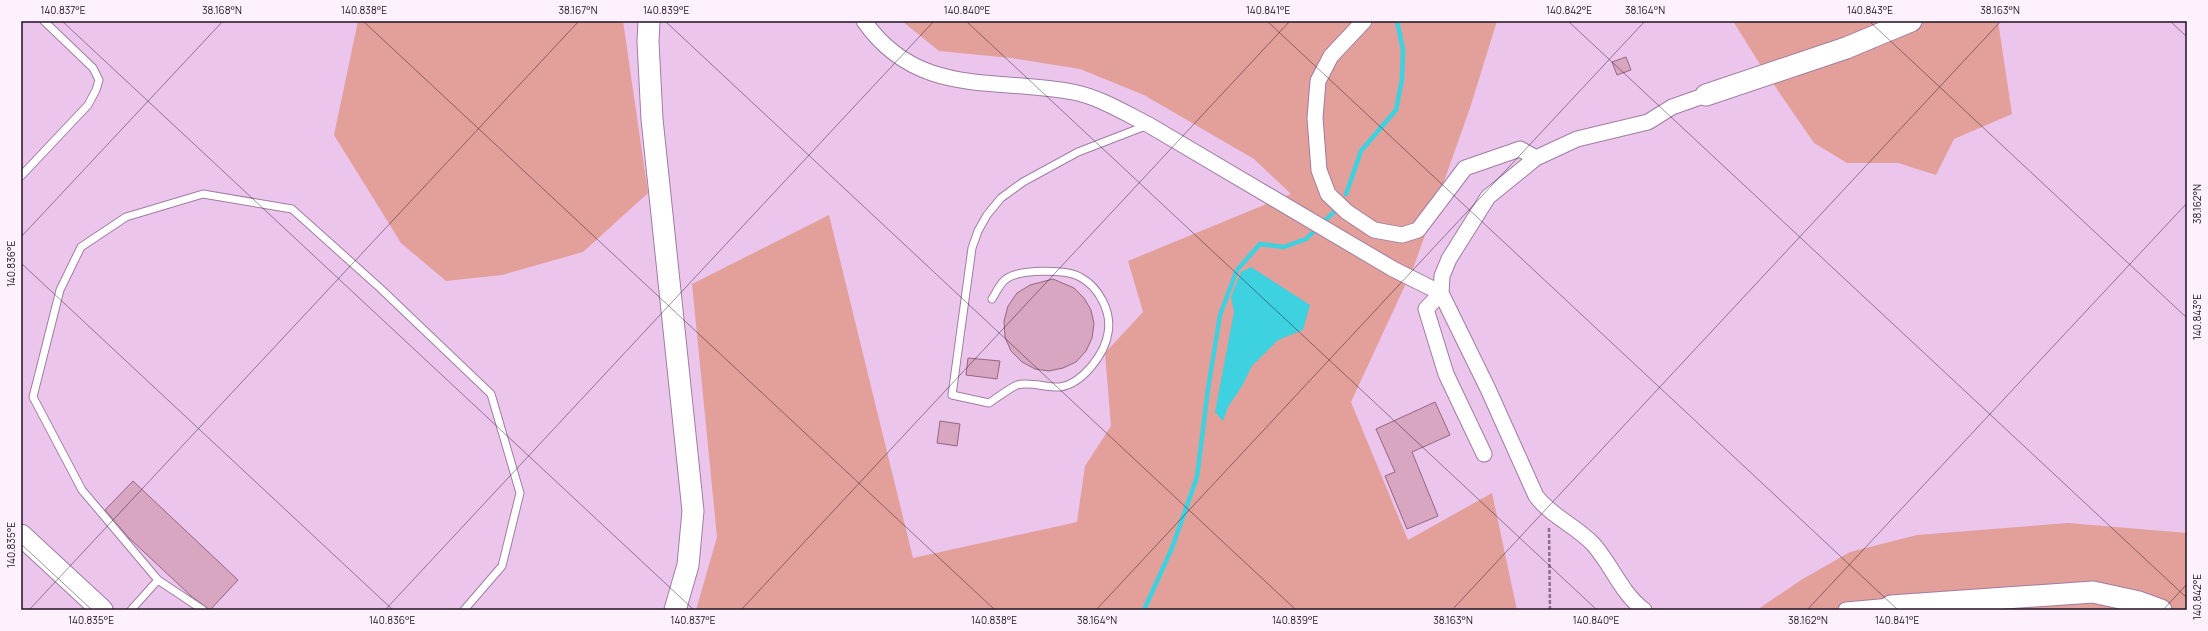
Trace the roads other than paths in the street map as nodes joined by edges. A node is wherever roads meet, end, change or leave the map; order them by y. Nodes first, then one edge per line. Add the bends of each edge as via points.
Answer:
1 (44, 21) edge
2 (649, 21) edge
3 (864, 21) edge
4 (1364, 21) edge
5 (1911, 21) edge
6 (1706, 95) joint
7 (1149, 125) junction
8 (1536, 158) junction
9 (21, 176) edge
10 (1440, 293) junction
11 (992, 299) dead end
12 (1484, 454) dead end
13 (21, 535) edge
14 (158, 580) junction
15 (1891, 606) joint
16 (102, 610) edge
17 (131, 610) edge
18 (202, 610) edge
19 (464, 610) edge
20 (674, 610) edge
21 (1644, 610) edge
22 (1846, 610) edge
23 (2161, 610) edge

1 - 9 lane via 93,68 99,80 88,104
2 - 20 street via 652,119 692,511 688,565
3 - 7 street via 882,44 928,73 962,81 1076,93 1118,109
4 - 8 street via 1330,56 1318,81 1315,118 1319,170 1328,194 1347,212 1374,230 1402,235 1418,230 1465,168 1520,149
5 - 6 street via 1846,48
6 - 8 street via 1672,107 1648,122 1577,139
7 - 10 street via 1393,269
7 - 11 lane via 1078,152 1023,182 1001,198 987,215 972,248 952,395 989,403 1018,385 1061,386 1076,380 1090,367 1102,351 1108,334 1108,316 1102,298 1079,276 1054,271 1029,272 1006,279
8 - 10 street via 1488,197 1449,259 1442,276
10 - 12 street via 1426,309 1446,374
10 - 21 street via 1536,496 1549,510 1593,544 1630,597
13 - 16 street
14 - 17 lane
14 - 18 lane
14 - 19 lane via 82,490 33,397 60,290 81,247 126,217 203,194 292,209 380,288 491,394 520,493 502,566
15 - 22 street
15 - 23 street via 2093,592 2139,602

